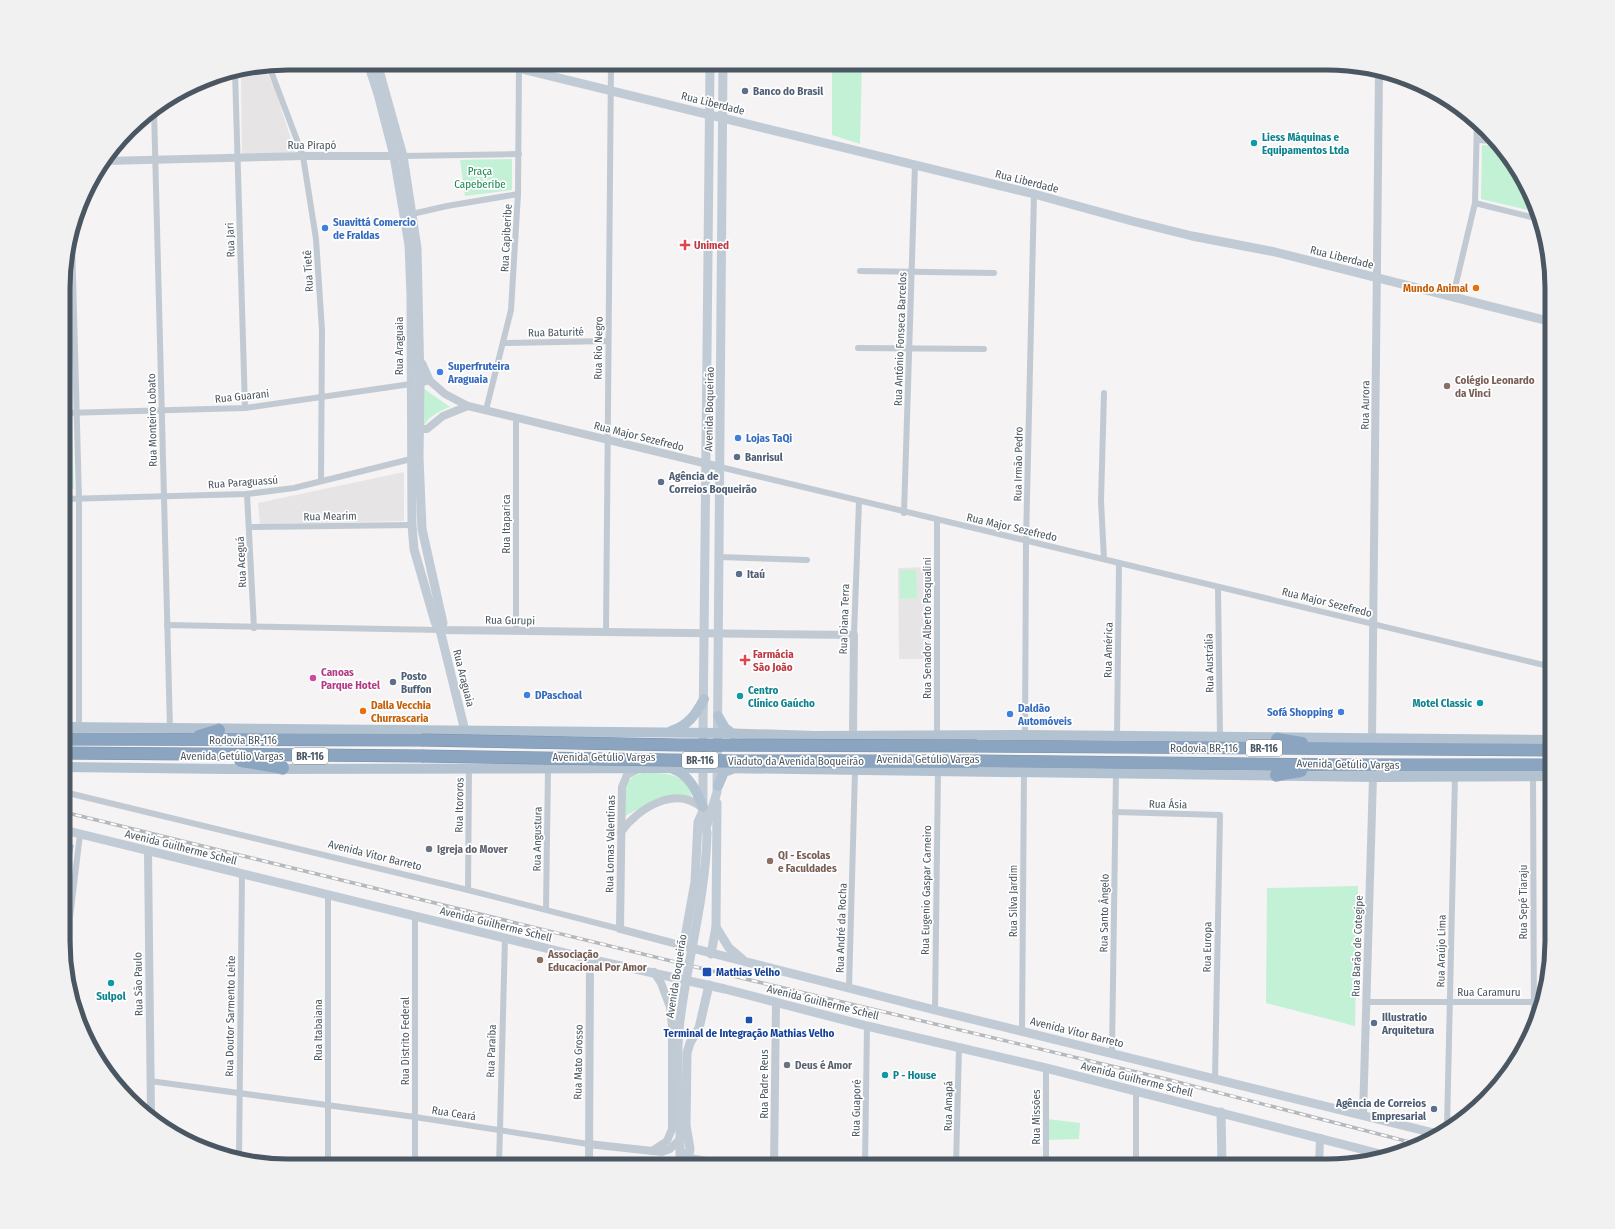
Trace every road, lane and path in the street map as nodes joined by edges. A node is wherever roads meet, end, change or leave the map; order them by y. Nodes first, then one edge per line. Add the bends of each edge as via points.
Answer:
1 (271, 70) edge
2 (370, 70) edge
3 (379, 70) edge
4 (519, 70) edge
5 (534, 70) edge
6 (611, 70) edge
7 (710, 70) edge
8 (723, 70) edge
9 (235, 76) edge
10 (1379, 76) edge
11 (611, 91) junction
12 (710, 115) junction
13 (154, 116) edge
14 (722, 118) junction
15 (1477, 130) edge
16 (1476, 140) junction
17 (1488, 141) edge
18 (519, 154) junction
19 (303, 156) junction
20 (394, 156) junction
21 (403, 156) junction
22 (237, 157) junction
23 (155, 160) junction
24 (111, 161) edge
25 (915, 165) junction
26 (518, 194) junction
27 (1034, 194) junction
28 (1475, 203) junction
29 (412, 214) junction
30 (1533, 217) edge
31 (72, 256) edge
32 (860, 271) dead end
33 (912, 272) junction
34 (994, 273) dead end
35 (1376, 278) junction
36 (1453, 296) junction
37 (1545, 320) edge
38 (608, 341) junction
39 (504, 343) junction
40 (858, 348) dead end
41 (910, 348) junction
42 (984, 349) dead end
43 (420, 382) junction
44 (1104, 393) dead end
45 (322, 396) junction
46 (468, 406) junction
47 (245, 408) junction
48 (486, 410) junction
49 (162, 412) junction
50 (77, 413) junction
51 (70, 414) edge
52 (516, 417) junction
53 (419, 429) junction
54 (607, 439) junction
55 (415, 458) junction
56 (707, 464) junction
57 (720, 467) junction
58 (321, 482) junction
59 (247, 494) junction
60 (164, 496) junction
61 (70, 499) edge
62 (79, 499) junction
63 (859, 502) junction
64 (904, 513) junction
65 (937, 521) junction
66 (412, 525) junction
67 (249, 527) junction
68 (1026, 542) junction
69 (719, 557) junction
70 (1104, 559) junction
71 (807, 560) dead end
72 (1119, 564) junction
73 (1218, 588) junction
74 (167, 625) junction
75 (1373, 625) junction
76 (254, 628) junction
77 (440, 630) junction
78 (516, 631) junction
79 (606, 632) junction
80 (705, 634) junction
81 (719, 634) junction
82 (854, 635) junction
83 (1545, 665) edge
84 (704, 699) junction
85 (718, 716) junction
86 (70, 727) edge
87 (79, 727) junction
88 (219, 730) junction
89 (465, 731) junction
90 (70, 732) edge
91 (658, 733) junction
92 (718, 733) junction
93 (703, 734) junction
94 (734, 734) junction
95 (765, 734) junction
96 (1025, 735) junction
97 (178, 736) junction
98 (853, 736) junction
99 (937, 736) junction
100 (1117, 736) junction
101 (1220, 737) junction
102 (1278, 738) junction
103 (1372, 738) junction
104 (70, 739) edge
105 (422, 740) joint
106 (1545, 740) edge
107 (977, 746) joint
108 (1335, 749) junction
109 (1545, 750) edge
110 (70, 753) edge
111 (198, 755) junction
112 (422, 756) joint
113 (978, 761) joint
114 (1336, 765) junction
115 (1545, 765) edge
116 (70, 766) edge
117 (283, 768) junction
118 (469, 768) junction
119 (657, 768) junction
120 (671, 768) junction
121 (717, 768) junction
122 (734, 768) junction
123 (548, 769) junction
124 (641, 769) junction
125 (703, 769) junction
126 (765, 769) junction
127 (855, 771) junction
128 (938, 771) junction
129 (1024, 771) junction
130 (1116, 774) junction
131 (1276, 774) junction
132 (1455, 776) junction
133 (1533, 776) junction
134 (1545, 776) edge
135 (1373, 777) junction
136 (718, 789) junction
137 (70, 793) edge
138 (703, 809) junction
139 (1115, 812) junction
140 (1220, 815) joint
141 (707, 829) junction
142 (70, 832) edge
143 (621, 832) junction
144 (80, 834) junction
145 (148, 851) junction
146 (242, 874) junction
147 (468, 890) junction
148 (328, 895) junction
149 (546, 909) junction
150 (415, 917) junction
151 (70, 918) edge
152 (70, 918) edge
153 (716, 927) junction
154 (620, 929) junction
155 (505, 938) junction
156 (70, 941) edge
157 (70, 941) edge
158 (683, 943) junction
159 (712, 954) junction
160 (70, 955) edge
161 (590, 959) junction
162 (748, 962) junction
163 (654, 972) junction
164 (709, 986) junction
165 (849, 988) junction
166 (1450, 1001) junction
167 (1366, 1002) junction
168 (1534, 1002) junction
169 (776, 1003) junction
170 (1534, 1008) edge
171 (935, 1010) junction
172 (868, 1026) junction
173 (1022, 1031) junction
174 (958, 1047) junction
175 (1112, 1052) junction
176 (1046, 1068) junction
177 (1215, 1079) junction
178 (150, 1081) junction
179 (1136, 1091) junction
180 (239, 1092) junction
181 (328, 1105) junction
182 (150, 1110) edge
183 (1221, 1112) junction
184 (1363, 1115) junction
185 (415, 1117) junction
186 (1447, 1123) edge
187 (499, 1131) junction
188 (1432, 1132) edge
189 (680, 1135) junction
190 (1320, 1138) junction
191 (588, 1144) junction
192 (652, 1151) junction
193 (1378, 1153) edge
194 (239, 1154) edge
195 (328, 1159) edge
196 (416, 1159) edge
197 (499, 1159) edge
198 (589, 1159) edge
199 (680, 1159) edge
200 (686, 1159) edge
201 (688, 1159) edge
202 (774, 1159) edge
203 (865, 1159) edge
204 (956, 1159) edge
205 (1046, 1159) edge
206 (1136, 1159) edge
207 (1222, 1159) edge
208 (1319, 1159) edge

1 - 19 street, Rua Tietê
2 - 20 main road, Rua Araguaia
3 - 21 main road, Rua Araguaia
4 - 18 street, Rua Capiberibe
5 - 11 main road, Rua Liberdade
6 - 11 street, Rua Rio Negro
7 - 12 main road, Avenida Boqueirão
8 - 14 main road, Avenida Boqueirão
9 - 22 street, Rua Jari
10 - 35 street, Rua Aurora
11 - 12 main road, Rua Liberdade
11 - 38 street, Rua Rio Negro
12 - 14 main road, Rua Liberdade
12 - 56 main road, Avenida Boqueirão
13 - 23 street, Rua Monteiro Lobato
14 - 25 main road, Rua Liberdade
14 - 57 main road, Avenida Boqueirão
15 - 16 street
16 - 17 street
16 - 28 street
18 - 21 street, Rua Pirapó
18 - 26 street, Rua Capiberibe
19 - 20 street, Rua Pirapó
19 - 22 street, Rua Pirapó
19 - 45 street, Rua Tietê via 316,239 322,330
20 - 21 street, Rua Pirapó
20 - 43 main road, Rua Araguaia via 409,245 411,295
21 - 29 main road, Rua Araguaia
22 - 23 street, Rua Pirapó
22 - 47 street, Rua Jari
23 - 24 street, Rua Pirapó
23 - 49 street, Rua Monteiro Lobato
25 - 27 main road, Rua Liberdade
25 - 33 street, Rua Antônio Fonseca Barcelos
26 - 29 street
26 - 39 street, Rua Capiberibe via 511,310
27 - 35 main road, Rua Liberdade via 1139,223 1275,252
27 - 68 street, Rua Irmão Pedro
28 - 30 street
28 - 36 street
29 - 43 main road, Rua Araguaia via 417,248
31 - 50 street
32 - 33 street
33 - 34 street
33 - 41 street, Rua Antônio Fonseca Barcelos
35 - 36 main road, Rua Liberdade
35 - 75 street, Rua Aurora
36 - 37 main road, Rua Liberdade
38 - 39 street, Rua Baturité
38 - 54 street, Rua Rio Negro
39 - 48 street, Rua Capiberibe
40 - 41 street
41 - 42 street
41 - 64 street, Rua Antônio Fonseca Barcelos
43 - 45 street, Rua Guarani
43 - 46 street, Rua Major Sezefredo
43 - 53 main road, Rua Araguaia
44 - 70 street via 1101,501
45 - 47 street, Rua Guarani
45 - 58 street, Rua Tietê
46 - 48 street, Rua Major Sezefredo
46 - 53 street
47 - 49 street, Rua Guarani
48 - 52 street, Rua Major Sezefredo
49 - 50 street, Rua Guarani
49 - 60 street, Rua Monteiro Lobato
50 - 51 street, Rua Guarani
50 - 62 street
52 - 54 street, Rua Major Sezefredo
52 - 78 street, Rua Itaparica
53 - 55 main road, Rua Araguaia
53 - 55 main road, Rua Araguaia via 419,444
54 - 56 street, Rua Major Sezefredo
54 - 79 street, Rua Rio Negro
55 - 58 street, Rua Paraguassú
55 - 66 main road, Rua Araguaia
55 - 77 main road, Rua Araguaia via 422,529 443,623
56 - 57 street, Rua Major Sezefredo
56 - 80 main road, Avenida Boqueirão
57 - 63 street, Rua Major Sezefredo
57 - 69 main road, Avenida Boqueirão
58 - 59 street, Rua Paraguassú
59 - 60 street, Rua Paraguassú
59 - 67 street, Rua Aceguá
60 - 62 street, Rua Paraguassú
60 - 74 street, Rua Monteiro Lobato
61 - 62 street, Rua Paraguassú
62 - 87 street
63 - 64 street, Rua Major Sezefredo
63 - 82 street, Rua Diana Terra
64 - 65 street, Rua Major Sezefredo
65 - 68 street, Rua Major Sezefredo
65 - 99 street, Rua Senador Alberto Pasqualini
66 - 67 street, Rua Mearim
66 - 77 main road, Rua Araguaia via 414,549 435,622
67 - 76 street, Rua Aceguá
68 - 70 street, Rua Major Sezefredo
68 - 96 street, Rua Irmão Pedro
69 - 71 street
69 - 81 main road, Avenida Boqueirão
70 - 72 street, Rua Major Sezefredo
72 - 73 street, Rua Major Sezefredo
72 - 100 street, Rua América
73 - 75 street, Rua Major Sezefredo
73 - 101 street, Rua Austrália
74 - 76 street, Rua Gurupi
74 - 97 street, Rua Monteiro Lobato
75 - 83 street, Rua Major Sezefredo
75 - 103 street, Rua Aurora
76 - 77 street, Rua Gurupi
77 - 78 street, Rua Gurupi
77 - 89 main road, Rua Araguaia
78 - 79 street, Rua Gurupi
79 - 80 street, Rua Gurupi
80 - 81 street, Rua Gurupi
80 - 84 main road, Avenida Boqueirão
81 - 82 street, Rua Gurupi
81 - 85 main road, Avenida Boqueirão
82 - 98 street, Rua Diana Terra
84 - 91 main road via 695,715 684,725 676,730
84 - 93 main road, Avenida Boqueirão
85 - 92 main road, Avenida Boqueirão
85 - 94 main road via 725,728
86 - 87 main road, Avenida Getúlio Vargas
87 - 97 main road, Avenida Getúlio Vargas
88 - 89 main road, Avenida Getúlio Vargas
88 - 97 highway, BR-116
88 - 97 main road, Avenida Getúlio Vargas
89 - 91 main road, Avenida Getúlio Vargas
90 - 97 highway, BR-116
91 - 93 main road, Avenida Getúlio Vargas
91 - 119 main road via 668,743 671,754 668,760
92 - 93 main road, Avenida Getúlio Vargas
92 - 94 main road, Avenida Getúlio Vargas
92 - 121 main road, Avenida Boqueirão
93 - 125 main road, Avenida Boqueirão
94 - 95 main road, Avenida Getúlio Vargas
95 - 98 main road, Avenida Getúlio Vargas
95 - 126 main road via 755,740 751,749 754,758
96 - 99 main road, Avenida Getúlio Vargas
96 - 100 main road, Avenida Getúlio Vargas
97 - 104 highway, Rodovia BR-116 / BR-116
97 - 105 highway, Rodovia BR-116 / BR-116
98 - 99 main road, Avenida Getúlio Vargas
100 - 101 main road, Avenida Getúlio Vargas
101 - 102 main road, Avenida Getúlio Vargas
102 - 103 main road, Avenida Getúlio Vargas
102 - 108 highway, BR-116
103 - 106 main road, Avenida Getúlio Vargas
105 - 107 highway, Viaduto da Avenida Boqueirão / BR-116, bridge via 679,745
107 - 108 highway, Rodovia BR-116 / BR-116
108 - 109 highway, Rodovia BR-116 / BR-116
110 - 111 highway, Rodovia BR-116 / BR-116
111 - 112 highway, Rodovia BR-116 / BR-116
111 - 117 highway, BR-116
112 - 113 highway, Viaduto da Avenida Boqueirão / BR-116, bridge via 627,760
113 - 114 highway, Rodovia BR-116 / BR-116
114 - 115 highway, Rodovia BR-116 / BR-116
114 - 131 highway, BR-116
116 - 117 main road, Avenida Getúlio Vargas
117 - 118 main road, Avenida Getúlio Vargas
118 - 123 main road, Avenida Getúlio Vargas
118 - 147 street, Rua Itororos
119 - 120 main road, Avenida Getúlio Vargas
119 - 124 main road, Avenida Getúlio Vargas
120 - 125 main road, Avenida Getúlio Vargas
120 - 138 main road via 689,780
121 - 122 main road, Avenida Getúlio Vargas
121 - 125 main road, Avenida Getúlio Vargas
121 - 136 main road, Avenida Boqueirão
122 - 126 main road, Avenida Getúlio Vargas
122 - 136 main road via 724,772
123 - 124 main road, Avenida Getúlio Vargas
123 - 149 street, Rua Angustura
124 - 143 street, Rua Lomas Valentinas via 630,772 623,781
125 - 138 main road, Avenida Boqueirão
126 - 127 main road, Avenida Getúlio Vargas
127 - 128 main road, Avenida Getúlio Vargas
127 - 165 street, Rua André da Rocha
128 - 129 main road, Avenida Getúlio Vargas
128 - 171 street, Rua Eugenio Gaspar Carneiro
129 - 130 main road, Avenida Getúlio Vargas
129 - 173 street, Rua Silva Jardim
130 - 131 main road, Avenida Getúlio Vargas
130 - 139 street, Rua Santo Ângelo
131 - 135 main road, Avenida Getúlio Vargas
132 - 133 main road, Avenida Getúlio Vargas
132 - 135 main road, Avenida Getúlio Vargas
132 - 166 street, Rua Araújo Lima
133 - 134 main road, Avenida Getúlio Vargas
133 - 168 street, Rua Sepé Tiaraju
135 - 167 street, Rua Barão de Cotegipe
136 - 141 main road, Avenida Boqueirão
136 - 153 main road
137 - 147 street, Avenida Vitor Barreto
138 - 141 main road, Avenida Boqueirão
138 - 143 street via 689,800 670,799 638,813
138 - 158 main road via 698,822 695,882
139 - 140 street, Rua Ásia
139 - 175 street, Rua Santo Ângelo
140 - 177 street, Rua Europa
141 - 189 main road, Avenida Boqueirão, bridge via 704,883 681,1013 678,1046
142 - 144 main road, Avenida Guilherme Schell
143 - 154 street, Rua Lomas Valentinas
144 - 145 main road, Avenida Guilherme Schell
144 - 151 street
145 - 146 main road, Avenida Guilherme Schell
145 - 178 street, Rua São Paulo
146 - 148 main road, Avenida Guilherme Schell
146 - 180 street, Rua Doutor Sarmento Leite
147 - 149 street, Avenida Vitor Barreto
148 - 150 main road, Avenida Guilherme Schell
148 - 181 street, Rua Itabaiana
149 - 154 street, Avenida Vitor Barreto
150 - 155 main road, Avenida Guilherme Schell
150 - 185 street, Rua Distrito Federal
152 - 156 street
153 - 159 main road
153 - 162 main road via 729,948
154 - 158 street, Avenida Vitor Barreto
155 - 161 main road, Avenida Guilherme Schell
155 - 187 street, Rua Paraíba
157 - 160 street
158 - 159 main road, Avenida Vitor Barreto
159 - 162 main road, Avenida Vitor Barreto
161 - 163 main road, Avenida Guilherme Schell
161 - 191 street, Rua Mato Grosso
162 - 165 main road, Avenida Vitor Barreto
163 - 164 main road, Avenida Guilherme Schell
163 - 192 street via 670,1007 672,1129 665,1144
164 - 169 main road, Avenida Guilherme Schell
164 - 201 main road via 700,1025 687,1053
165 - 171 main road, Avenida Vitor Barreto
166 - 167 street, Rua Caramuru
166 - 168 street, Rua Caramuru
166 - 186 street, Rua Araújo Lima
167 - 184 street, Rua Barão de Cotegipe
168 - 170 street, Rua Sepé Tiaraju
169 - 172 main road, Avenida Guilherme Schell
169 - 202 street, Rua Padre Reus
171 - 173 main road, Avenida Vitor Barreto
172 - 174 main road, Avenida Guilherme Schell
172 - 203 street, Rua Guaporé
173 - 175 main road, Avenida Vitor Barreto
174 - 176 main road, Avenida Guilherme Schell
174 - 204 street, Rua Amapá
175 - 177 main road, Avenida Vitor Barreto
176 - 179 main road, Avenida Guilherme Schell
176 - 205 street, Rua Missões
177 - 184 main road, Avenida Vitor Barreto
178 - 180 street, Rua Ceará
178 - 182 street, Rua São Paulo
179 - 183 main road, Avenida Guilherme Schell
179 - 206 street
180 - 181 street, Rua Ceará
180 - 194 street, Rua Doutor Sarmento Leite
181 - 185 street, Rua Ceará
181 - 195 street, Rua Itabaiana
183 - 190 main road, Avenida Guilherme Schell
183 - 207 main road
184 - 188 main road, Avenida Vitor Barreto
185 - 187 street, Rua Ceará
185 - 196 street, Rua Distrito Federal
187 - 191 street, Rua Ceará
187 - 197 street, Rua Paraíba
189 - 192 street, Rua Ceará via 668,1151
189 - 199 main road, Avenida Boqueirão
189 - 200 street
190 - 193 main road, Avenida Guilherme Schell
190 - 208 street
191 - 192 street, Rua Ceará
191 - 198 street, Rua Mato Grosso

